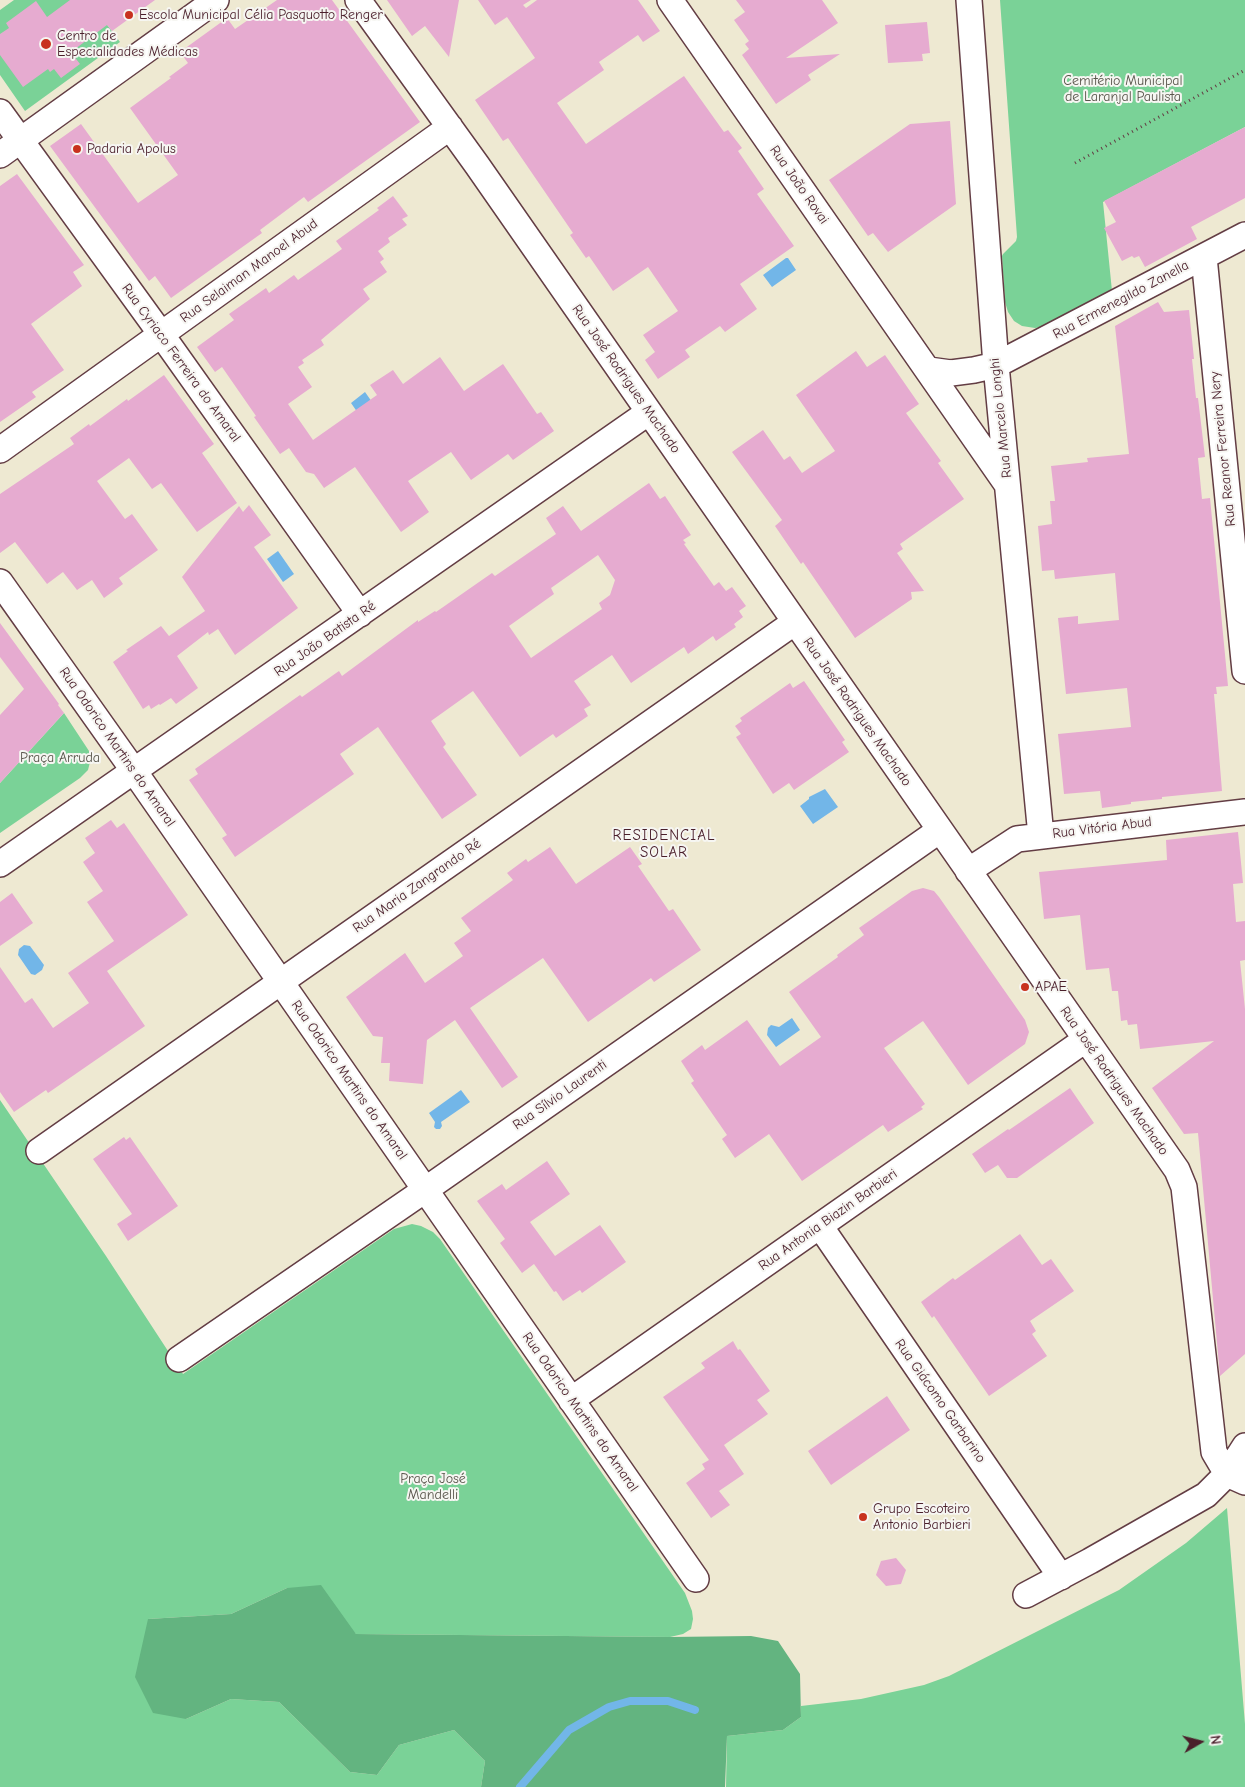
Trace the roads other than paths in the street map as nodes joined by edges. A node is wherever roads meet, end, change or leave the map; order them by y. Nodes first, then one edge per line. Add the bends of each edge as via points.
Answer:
1 (216, 0) edge
2 (358, 0) edge
3 (670, 0) edge
4 (969, 0) edge
5 (0, 112) edge
6 (450, 127) junction
7 (20, 140) junction
8 (0, 155) edge
9 (1245, 235) edge
10 (1204, 257) junction
11 (161, 334) junction
12 (996, 365) junction
13 (929, 370) junction
14 (649, 412) junction
15 (0, 450) edge
16 (1235, 467) edge
17 (1008, 485) junction
18 (0, 582) edge
19 (360, 614) junction
20 (795, 622) junction
21 (1245, 671) edge
22 (134, 771) junction
23 (1245, 812) edge
24 (940, 830) junction
25 (1041, 836) junction
26 (0, 864) edge
27 (968, 871) junction
28 (280, 981) junction
29 (1085, 1040) junction
30 (39, 1151) dead end
31 (425, 1190) junction
32 (820, 1226) junction
33 (179, 1359) dead end
34 (571, 1400) junction
35 (1245, 1446) edge
36 (1236, 1478) edge
37 (1062, 1576) junction
38 (696, 1579) dead end
39 (1026, 1595) dead end

1 - 7 street
2 - 6 street, Rua José Rodrigues Machado
3 - 13 street, Rua João Rovai
4 - 12 street, Rua Marcelo Longhi
5 - 7 street, Rua Cyriaco Ferreira do Amaral
6 - 11 street, Rua Selaiman Manoel Abud
6 - 14 street, Rua José Rodrigues Machado
7 - 8 street
7 - 11 street, Rua Cyriaco Ferreira do Amaral
9 - 10 street, Rua Ermenegildo Zanella
10 - 12 street, Rua Ermenegildo Zanella
10 - 16 street, Rua Reanor Ferreira Nery
11 - 15 street, Rua Selaiman Manoel Abud
11 - 19 street, Rua Cyriaco Ferreira do Amaral
12 - 13 street via 951,373
12 - 17 street, Rua Marcelo Longhi
13 - 17 street, Rua João Rovai
14 - 19 street, Rua João Batista Ré
14 - 20 street, Rua José Rodrigues Machado
16 - 21 street, Rua Reanor Ferreira Nery
17 - 25 street, Rua Marcelo Longhi
18 - 22 street, Rua Odorico Martins do Amaral
19 - 22 street, Rua João Batista Ré
20 - 24 street, Rua José Rodrigues Machado
20 - 28 street, Rua Maria Zangrando Ré
22 - 26 street, Rua João Batista Ré
22 - 28 street, Rua Odorico Martins do Amaral
23 - 25 street, Rua Vitória Abud
24 - 27 street, Rua José Rodrigues Machado
24 - 31 street, Rua Sílvio Laurenti
25 - 27 street, Rua Vitória Abud via 1017,838
27 - 29 street, Rua José Rodrigues Machado
28 - 30 street, Rua Maria Zangrando Ré
28 - 31 street, Rua Odorico Martins do Amaral
29 - 32 street, Rua Antonia Biazin Barbieri
29 - 36 street, Rua José Rodrigues Machado via 1177,1170 1184,1187 1214,1452
31 - 33 street, Rua Sílvio Laurenti
31 - 34 street, Rua Odorico Martins do Amaral
32 - 34 street, Rua Antonia Biazin Barbieri
32 - 37 street, Rua Giácomo Garbarino
34 - 38 street, Rua Odorico Martins do Amaral
35 - 36 street
36 - 37 street
37 - 39 street

